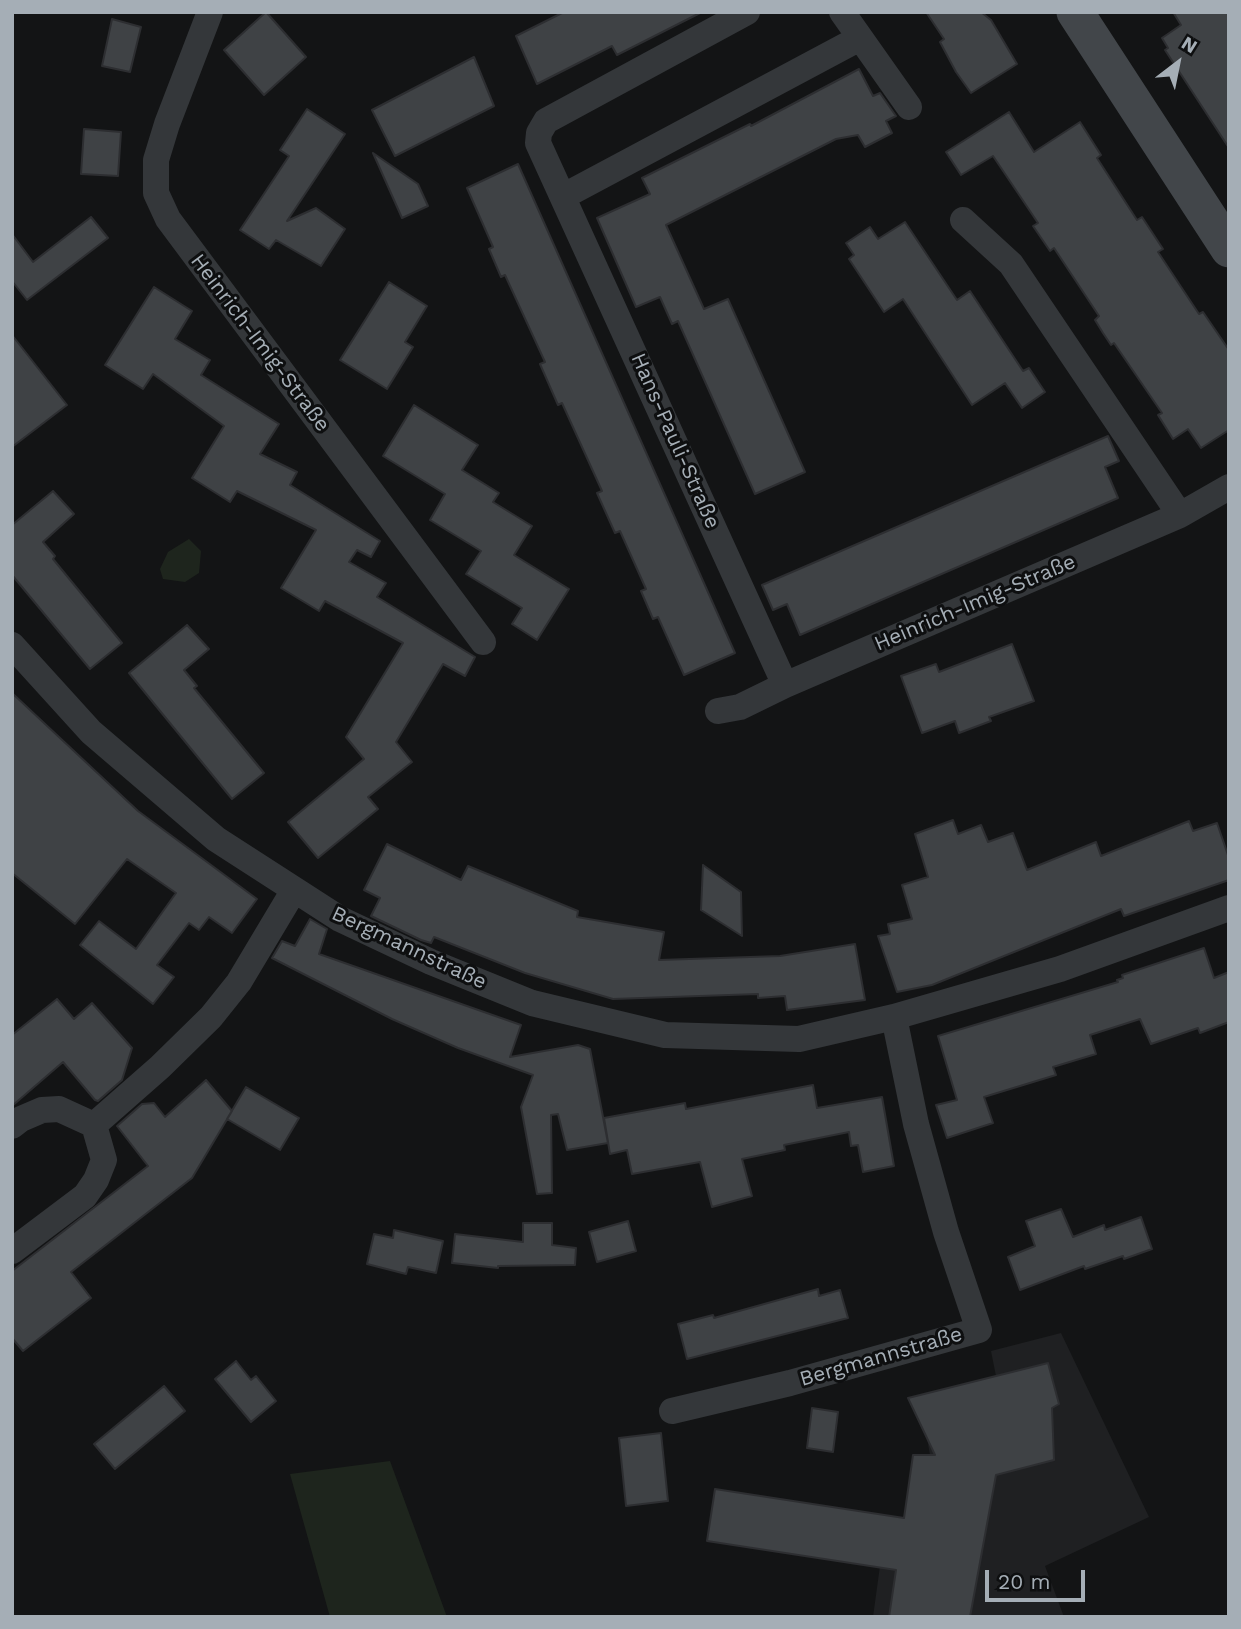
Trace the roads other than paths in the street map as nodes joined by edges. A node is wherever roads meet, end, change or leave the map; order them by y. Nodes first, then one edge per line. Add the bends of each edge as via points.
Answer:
1 (210, 12) edge
2 (747, 12) edge
3 (842, 12) edge
4 (1075, 12) edge
5 (860, 38) junction
6 (909, 107) dead end
7 (565, 196) junction
8 (963, 220) dead end
9 (1229, 249) edge
10 (1229, 487) edge
11 (1180, 515) junction
12 (483, 642) dead end
13 (12, 645) edge
14 (785, 685) junction
15 (718, 711) dead end
16 (294, 890) junction
17 (1229, 908) edge
18 (894, 1017) junction
19 (94, 1125) junction
20 (12, 1126) edge
21 (12, 1251) edge
22 (672, 1411) dead end

1 - 12 street, Heinrich-Imig-Straße via 156,160 156,193 168,219
2 - 7 street, Hans-Pauli-Straße via 546,121 538,143
3 - 5 street
4 - 9 street
5 - 6 street
5 - 7 street
7 - 14 street, Hans-Pauli-Straße
8 - 11 street via 1011,264
10 - 11 street, Heinrich-Imig-Straße
11 - 14 street, Heinrich-Imig-Straße
13 - 16 street, Bergmannstraße via 91,732 216,839
14 - 15 street, Heinrich-Imig-Straße via 740,707
16 - 18 street, Bergmannstraße via 340,919 532,1003 665,1035 799,1039
16 - 19 street via 239,982 211,1017
17 - 18 street, Bergmannstraße via 1060,969
18 - 22 street, Bergmannstraße via 916,1124 979,1330
19 - 20 street via 59,1109 42,1110
19 - 21 street via 104,1160 96,1180 85,1196

